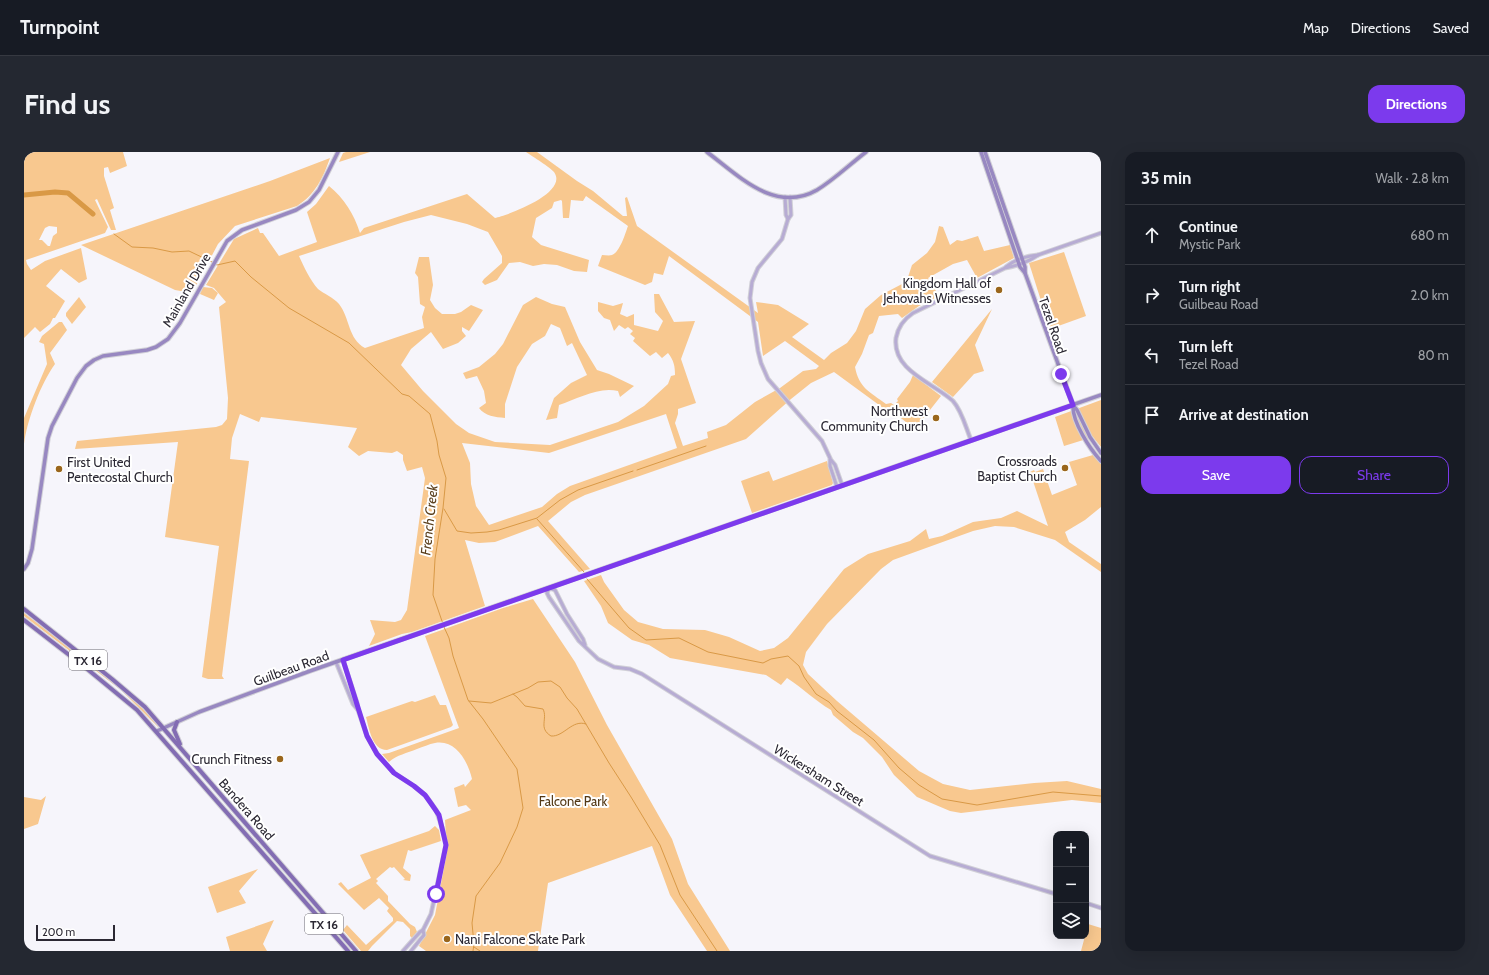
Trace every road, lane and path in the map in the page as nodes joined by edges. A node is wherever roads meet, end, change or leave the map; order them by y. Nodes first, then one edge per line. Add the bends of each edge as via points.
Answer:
1 (338, 152) edge
2 (707, 152) edge
3 (866, 152) edge
4 (981, 152) edge
5 (985, 152) edge
6 (785, 197) junction
7 (790, 197) junction
8 (788, 219) junction
9 (1101, 233) edge
10 (1021, 261) junction
11 (1101, 395) edge
12 (1073, 405) junction
13 (971, 440) junction
14 (1101, 453) edge
15 (830, 458) junction
16 (1101, 461) edge
17 (842, 485) junction
18 (837, 487) junction
19 (24, 569) edge
20 (549, 588) junction
21 (24, 609) edge
22 (24, 620) edge
23 (585, 645) junction
24 (343, 660) junction
25 (336, 662) junction
26 (358, 710) junction
27 (177, 722) junction
28 (166, 728) junction
29 (158, 733) junction
30 (184, 751) junction
31 (1053, 893) edge
32 (1089, 904) edge
33 (1101, 908) edge
34 (423, 930) junction
35 (348, 951) edge
36 (356, 951) edge
37 (403, 951) edge
38 (411, 951) edge

1 - 19 main road, Mainland Drive via 319,190 309,202 296,210 238,232 227,241 175,332 165,342 147,350 103,356 90,362 79,374 48,438 32,549
2 - 6 main road via 755,188 766,194
3 - 7 main road via 816,190
4 - 10 main road, Tezel Road
5 - 10 main road, Tezel Road
6 - 7 main road
6 - 8 street
7 - 8 street via 791,215
8 - 15 street via 782,239 758,268 752,282 750,298 758,351 768,379 819,437
9 - 10 street
10 - 12 main road, Tezel Road
10 - 13 street via 913,313 902,322 896,335 896,349 902,362 954,403
11 - 12 main road, Guilbeau Road
12 - 13 main road, Guilbeau Road
12 - 14 main road, Tezel Road
12 - 16 main road, Tezel Road via 1072,412 1078,425
13 - 17 main road, Guilbeau Road
15 - 17 street
15 - 18 street
17 - 18 main road, Guilbeau Road
18 - 20 main road, Guilbeau Road
20 - 23 street, Wickersham Street via 555,590 567,614 584,638
20 - 23 street, Wickersham Street via 549,597
20 - 24 main road, Guilbeau Road
21 - 28 main road, Bandera Road / TX 16 via 138,700
22 - 29 main road, Bandera Road / TX 16 via 119,694
23 - 31 street, Wickersham Street via 602,661 642,674 930,856
24 - 25 main road, Guilbeau Road
24 - 26 street
25 - 26 street via 353,704
25 - 27 main road, Guilbeau Road via 203,710
26 - 34 street via 370,744 379,758 394,773 426,796 441,822 446,845 431,914
27 - 28 main road, Guilbeau Road
27 - 30 main road via 175,733
28 - 29 main road, Guilbeau Road
28 - 30 main road, Bandera Road / TX 16
29 - 35 main road, Bandera Road / TX 16
30 - 36 main road, Bandera Road / TX 16
32 - 33 street
34 - 37 street
34 - 38 street via 424,935

